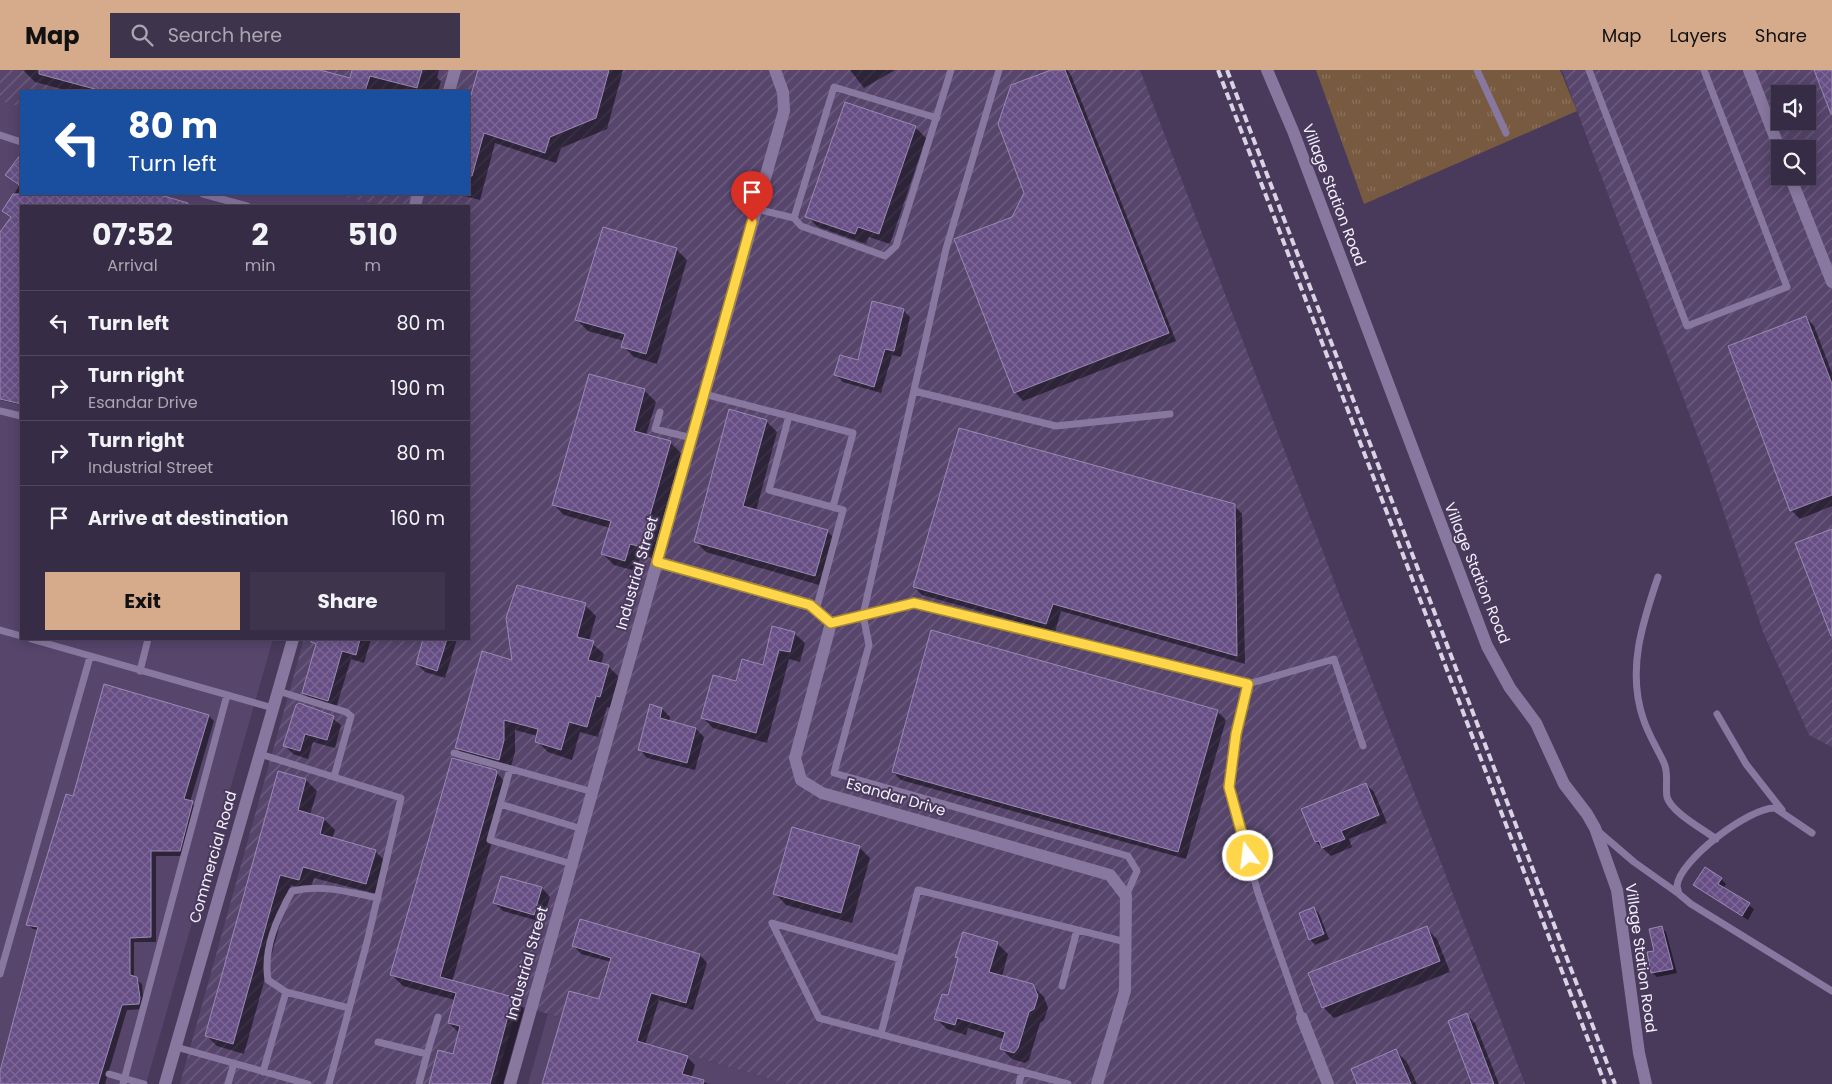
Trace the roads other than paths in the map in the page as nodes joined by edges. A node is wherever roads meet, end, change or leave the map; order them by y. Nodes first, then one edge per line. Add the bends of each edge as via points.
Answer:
1 (456, 70) edge
2 (775, 70) edge
3 (951, 70) edge
4 (999, 70) edge
5 (1267, 70) edge
6 (1477, 70) edge
7 (1589, 70) edge
8 (1704, 70) edge
9 (1749, 70) edge
10 (449, 90) edge
11 (937, 118) junction
12 (1506, 133) dead end
13 (0, 136) edge
14 (1776, 140) edge
15 (20, 142) edge
16 (1794, 185) edge
17 (208, 195) edge
18 (243, 205) edge
19 (756, 209) junction
20 (794, 218) junction
21 (1832, 282) edge
22 (914, 391) junction
23 (704, 394) junction
24 (0, 411) edge
25 (660, 412) dead end
26 (1170, 414) dead end
27 (20, 416) edge
28 (790, 416) junction
29 (692, 438) junction
30 (833, 507) junction
31 (657, 562) junction
32 (1658, 577) dead end
33 (816, 610) junction
34 (863, 616) junction
35 (831, 623) junction
36 (0, 630) edge
37 (20, 636) edge
38 (34, 640) edge
39 (148, 640) edge
40 (293, 640) edge
41 (90, 656) junction
42 (140, 672) junction
43 (1248, 684) junction
44 (278, 691) junction
45 (228, 695) junction
46 (273, 708) junction
47 (1717, 714) dead end
48 (1363, 746) dead end
49 (454, 753) dead end
50 (260, 754) junction
51 (510, 769) junction
52 (334, 777) junction
53 (592, 792) junction
54 (500, 804) junction
55 (1789, 818) junction
56 (1595, 828) junction
57 (582, 829) junction
58 (1812, 834) dead end
59 (1716, 838) junction
60 (572, 864) junction
61 (1679, 894) junction
62 (1126, 896) junction
63 (378, 898) junction
64 (1076, 930) junction
65 (1126, 942) junction
66 (900, 959) junction
67 (0, 974) edge
68 (1062, 986) dead end
69 (1832, 991) edge
70 (286, 992) junction
71 (349, 1008) junction
72 (438, 1017) dead end
73 (1302, 1018) joint
74 (881, 1034) junction
75 (378, 1042) dead end
76 (176, 1047) junction
77 (428, 1054) junction
78 (234, 1064) junction
79 (1022, 1071) junction
80 (263, 1072) junction
81 (109, 1074) dead end
82 (123, 1081) edge
83 (144, 1084) edge
84 (165, 1084) edge
85 (228, 1084) edge
86 (308, 1084) edge
87 (329, 1084) edge
88 (419, 1084) edge
89 (510, 1084) edge
90 (1019, 1084) edge
91 (1068, 1084) edge
92 (1097, 1084) edge
93 (1328, 1084) edge
94 (1646, 1084) edge

1 - 10 street
2 - 19 street, Industrial Street via 783,92 784,111
3 - 11 lane
4 - 22 lane via 946,249
5 - 56 street, Village Station Road via 1293,131 1487,646 1510,688 1536,723 1564,784
6 - 12 lane
7 - 8 lane via 1687,326 1787,287
9 - 14 street
11 - 20 lane via 834,87
11 - 20 lane via 896,246 885,256 801,226
13 - 15 lane
16 - 21 street
17 - 18 lane
19 - 20 lane
19 - 23 street, Industrial Street
22 - 26 lane via 1056,426
22 - 34 lane
23 - 28 lane
23 - 29 street, Industrial Street
24 - 27 lane
25 - 29 lane via 656,430
28 - 30 lane via 853,433
28 - 30 lane via 769,490
29 - 31 street, Industrial Street
30 - 33 lane via 843,510
31 - 33 street via 810,605
31 - 53 street, Industrial Street
32 - 59 lane via 1636,661 1639,706 1666,768 1669,803
33 - 35 street
34 - 35 lane
34 - 43 lane via 914,603
34 - 62 lane via 869,645 834,774 1128,856 1136,871
35 - 62 street, Esandar Drive via 795,758 801,780 822,793 1110,875
36 - 37 lane
38 - 41 lane
39 - 42 lane
40 - 44 street, Commercial Road
41 - 42 lane
41 - 67 lane
42 - 45 lane
43 - 48 lane via 1334,659
43 - 73 lane via 1236,734 1229,787 1258,893
44 - 46 street, Commercial Road
44 - 52 lane via 351,716
45 - 46 lane
45 - 82 lane
46 - 50 street, Commercial Road
47 - 55 lane via 1751,771
49 - 51 lane
50 - 52 lane
50 - 76 street, Commercial Road
51 - 53 lane
51 - 54 lane
52 - 63 lane via 401,798
53 - 57 street, Industrial Street
54 - 57 lane
54 - 60 lane via 490,840
55 - 58 lane
55 - 59 lane via 1775,808 1761,811
56 - 61 lane via 1634,862
56 - 94 street, Village Station Road via 1617,890
57 - 60 street, Industrial Street
59 - 61 lane via 1682,873 1677,882
60 - 89 street, Industrial Street
61 - 69 lane
62 - 65 street
63 - 70 lane via 330,888 309,887 292,892 277,917 266,963 268,980
63 - 71 lane
64 - 65 lane
64 - 66 lane via 918,890
64 - 68 lane
65 - 92 street via 1125,991
66 - 74 lane
66 - 74 lane via 772,923 819,1018
70 - 71 lane
70 - 80 lane
71 - 87 lane
72 - 77 lane
73 - 93 street
74 - 79 lane
75 - 77 lane
76 - 78 lane
76 - 84 street, Commercial Road
77 - 88 lane
78 - 80 lane
78 - 85 lane
79 - 90 lane
79 - 91 lane
80 - 86 lane
81 - 82 lane
82 - 83 lane

